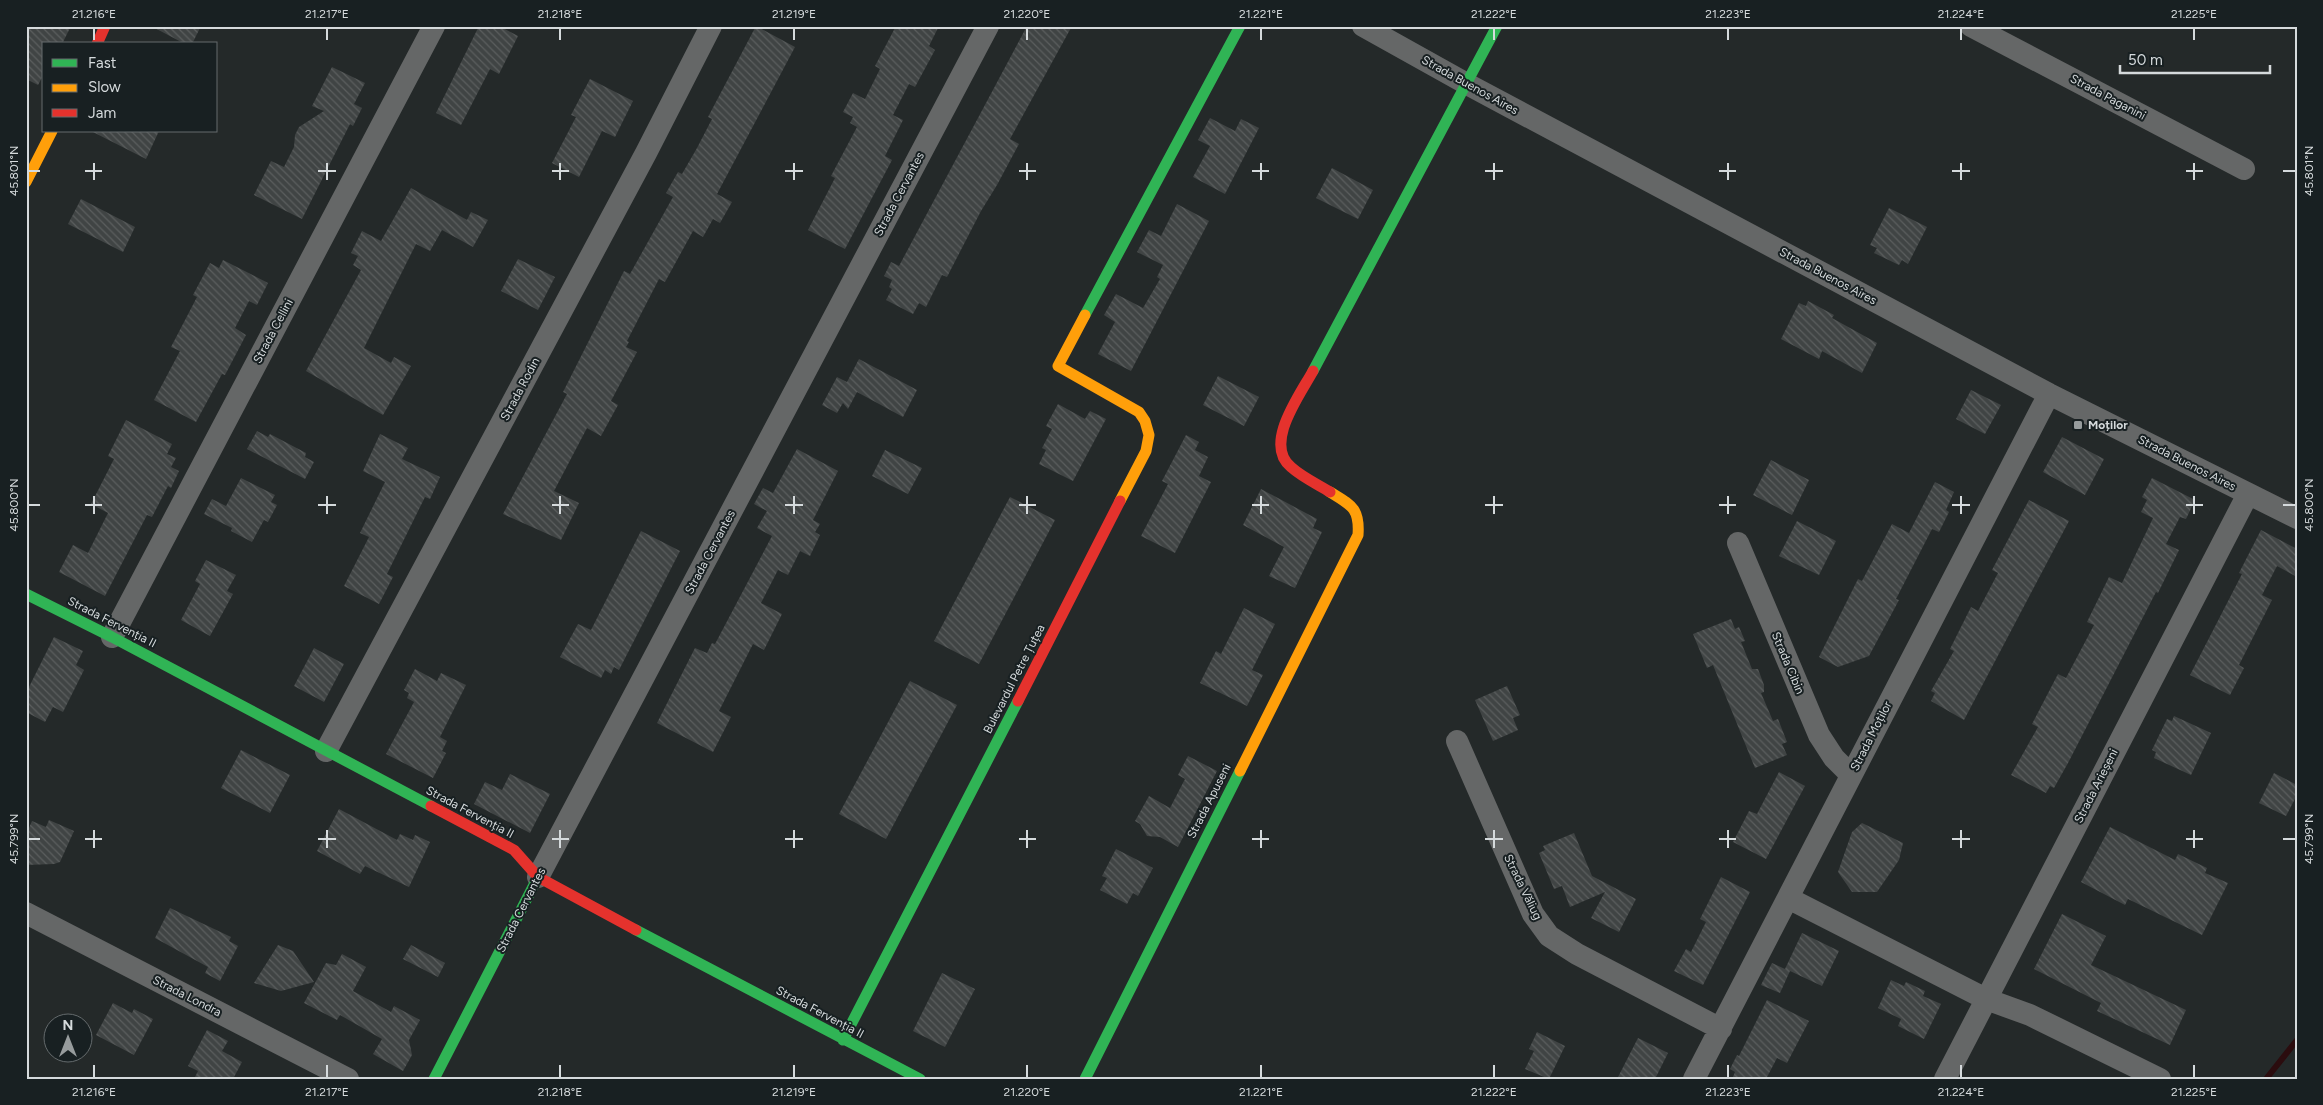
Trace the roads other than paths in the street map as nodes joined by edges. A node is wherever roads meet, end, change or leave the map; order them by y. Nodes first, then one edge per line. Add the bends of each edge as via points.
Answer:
1 (105, 26) edge
2 (434, 26) edge
3 (711, 26) edge
4 (988, 26) edge
5 (1240, 26) edge
6 (1363, 26) edge
7 (1496, 26) edge
8 (1971, 26) edge
9 (97, 42) edge
10 (1467, 84) junction
11 (51, 132) edge
12 (2244, 169) dead end
13 (26, 182) edge
14 (2048, 394) junction
15 (2248, 494) junction
16 (2297, 518) edge
17 (1738, 543) dead end
18 (26, 594) edge
19 (112, 636) junction
20 (1458, 741) dead end
21 (326, 751) junction
22 (1852, 775) junction
23 (538, 877) junction
24 (1788, 898) junction
25 (26, 913) edge
26 (1986, 999) junction
27 (1721, 1029) junction
28 (843, 1040) junction
29 (348, 1079) edge
30 (434, 1079) edge
31 (920, 1079) edge
32 (1085, 1079) edge
33 (1694, 1079) edge
34 (1945, 1079) edge
35 (2160, 1079) edge

1 - 9 street
2 - 19 street, Strada Cellini
3 - 21 street, Strada Rodin
4 - 23 street, Strada Cervantes
5 - 28 street, Bulevardul Petre Țuțea via 1058,366 1139,412 1147,422 1150,436 1146,451
6 - 10 street, Strada Buenos Aires
7 - 10 street
8 - 12 street, Strada Paganini
10 - 14 street, Strada Buenos Aires
10 - 32 street, Strada Apuseni via 1282,429 1279,448 1289,466 1349,504 1358,519 1358,535
11 - 13 street
14 - 15 street, Strada Buenos Aires
14 - 22 street, Strada Moților
15 - 16 street, Strada Buenos Aires
15 - 26 street, Strada Arieșeni
17 - 22 street, Strada Cibin via 1819,735 1834,758
18 - 19 street, Strada Fervenția II
19 - 21 street, Strada Fervenția II
20 - 27 street, Strada Văliug via 1533,914 1550,936 1577,954
21 - 23 street, Strada Fervenția II via 514,850
22 - 24 street, Strada Moților
23 - 28 street, Strada Fervenția II
23 - 30 street, Strada Cervantes
24 - 26 street
24 - 27 street, Strada Moților
25 - 29 street, Strada Londra
26 - 34 street, Strada Arieșeni
26 - 35 street via 2030,1015
27 - 33 street, Strada Moților
28 - 31 street, Strada Fervenția II

